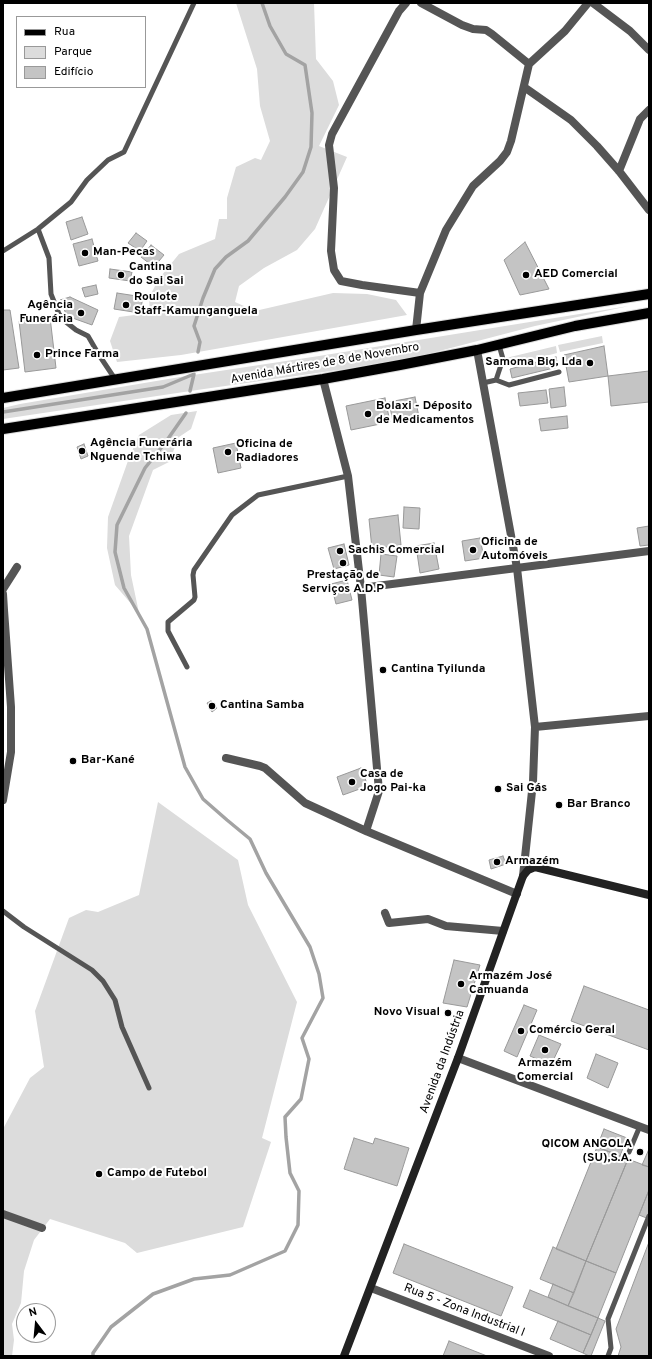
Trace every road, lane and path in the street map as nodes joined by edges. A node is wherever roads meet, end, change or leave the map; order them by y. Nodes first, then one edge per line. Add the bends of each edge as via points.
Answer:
1 (194, 3) edge
2 (406, 3) edge
3 (421, 3) edge
4 (578, 3) edge
5 (588, 3) edge
6 (593, 3) edge
7 (581, 12) junction
8 (649, 50) edge
9 (529, 64) junction
10 (524, 87) junction
11 (649, 110) edge
12 (619, 171) junction
13 (649, 210) edge
14 (38, 229) junction
15 (3, 252) edge
16 (420, 293) junction
17 (649, 294) edge
18 (649, 313) edge
19 (416, 330) junction
20 (499, 345) junction
21 (477, 350) junction
22 (559, 372) dead end
23 (116, 379) junction
24 (323, 379) junction
25 (496, 380) junction
26 (483, 383) junction
27 (3, 398) edge
28 (3, 429) edge
29 (348, 476) junction
30 (649, 551) edge
31 (17, 567) dead end
32 (517, 568) junction
33 (361, 588) junction
34 (3, 589) edge
35 (3, 594) edge
36 (4, 610) edge
37 (187, 667) dead end
38 (649, 716) edge
39 (535, 726) junction
40 (226, 758) dead end
41 (3, 800) edge
42 (366, 831) junction
43 (523, 876) junction
44 (517, 894) junction
45 (649, 895) edge
46 (3, 911) edge
47 (385, 913) dead end
48 (503, 930) junction
49 (458, 1058) junction
50 (148, 1088) dead end
51 (640, 1126) junction
52 (649, 1130) edge
53 (629, 1152) dead end
54 (3, 1214) edge
55 (649, 1216) edge
56 (42, 1228) dead end
57 (371, 1288) junction
58 (344, 1356) edge
59 (549, 1356) edge
60 (608, 1356) edge

1 - 14 lane via 124,152 108,160 87,180 71,202
2 - 16 street via 399,11 332,134 329,145 334,188 331,252 334,270 341,280
3 - 9 street via 462,25 486,30
4 - 7 street
5 - 7 street
6 - 8 street via 630,31
7 - 9 street via 565,31
9 - 10 street
10 - 12 street via 571,120
10 - 16 street via 507,152 473,186 446,230
11 - 12 street via 640,119
12 - 13 street
14 - 15 lane
14 - 23 lane via 49,258 51,294 59,314 76,330 88,336
16 - 19 street
17 - 19 main road, Avenida Mártires de 8 de Novembro
18 - 20 main road, Avenida Mártires de 8 de Novembro via 575,326
19 - 23 main road, Avenida Mártires de 8 de Novembro
20 - 21 main road, Avenida Mártires de 8 de Novembro
20 - 25 lane via 503,359
21 - 24 main road, Avenida Mártires de 8 de Novembro
21 - 26 street
22 - 25 lane via 509,385
23 - 27 main road, Avenida Mártires de 8 de Novembro
24 - 28 main road, Avenida Mártires de 8 de Novembro
24 - 29 street
25 - 26 lane
26 - 32 street
29 - 33 street
29 - 37 lane via 258,495 232,516 194,570 194,600 168,622 168,631
30 - 32 street
31 - 34 street
32 - 33 street
32 - 39 street
33 - 42 street via 379,791
35 - 36 street
36 - 41 street via 11,707 10,752
38 - 39 street
39 - 43 street via 533,782
40 - 42 street via 265,768 305,803
42 - 44 street
43 - 44 street, Avenida da Indústria
43 - 45 street via 535,867
44 - 48 street, Avenida da Indústria
46 - 50 lane via 92,970 103,981 115,1000 122,1027
47 - 48 street via 389,923 428,919 446,926
48 - 49 street, Avenida da Indústria
49 - 51 street
49 - 57 street, Avenida da Indústria
51 - 52 street
51 - 53 lane
54 - 56 street
55 - 60 lane via 608,1319 611,1348
57 - 58 street, Avenida da Indústria
57 - 59 street, Rua 5 - Zona Industrial I

